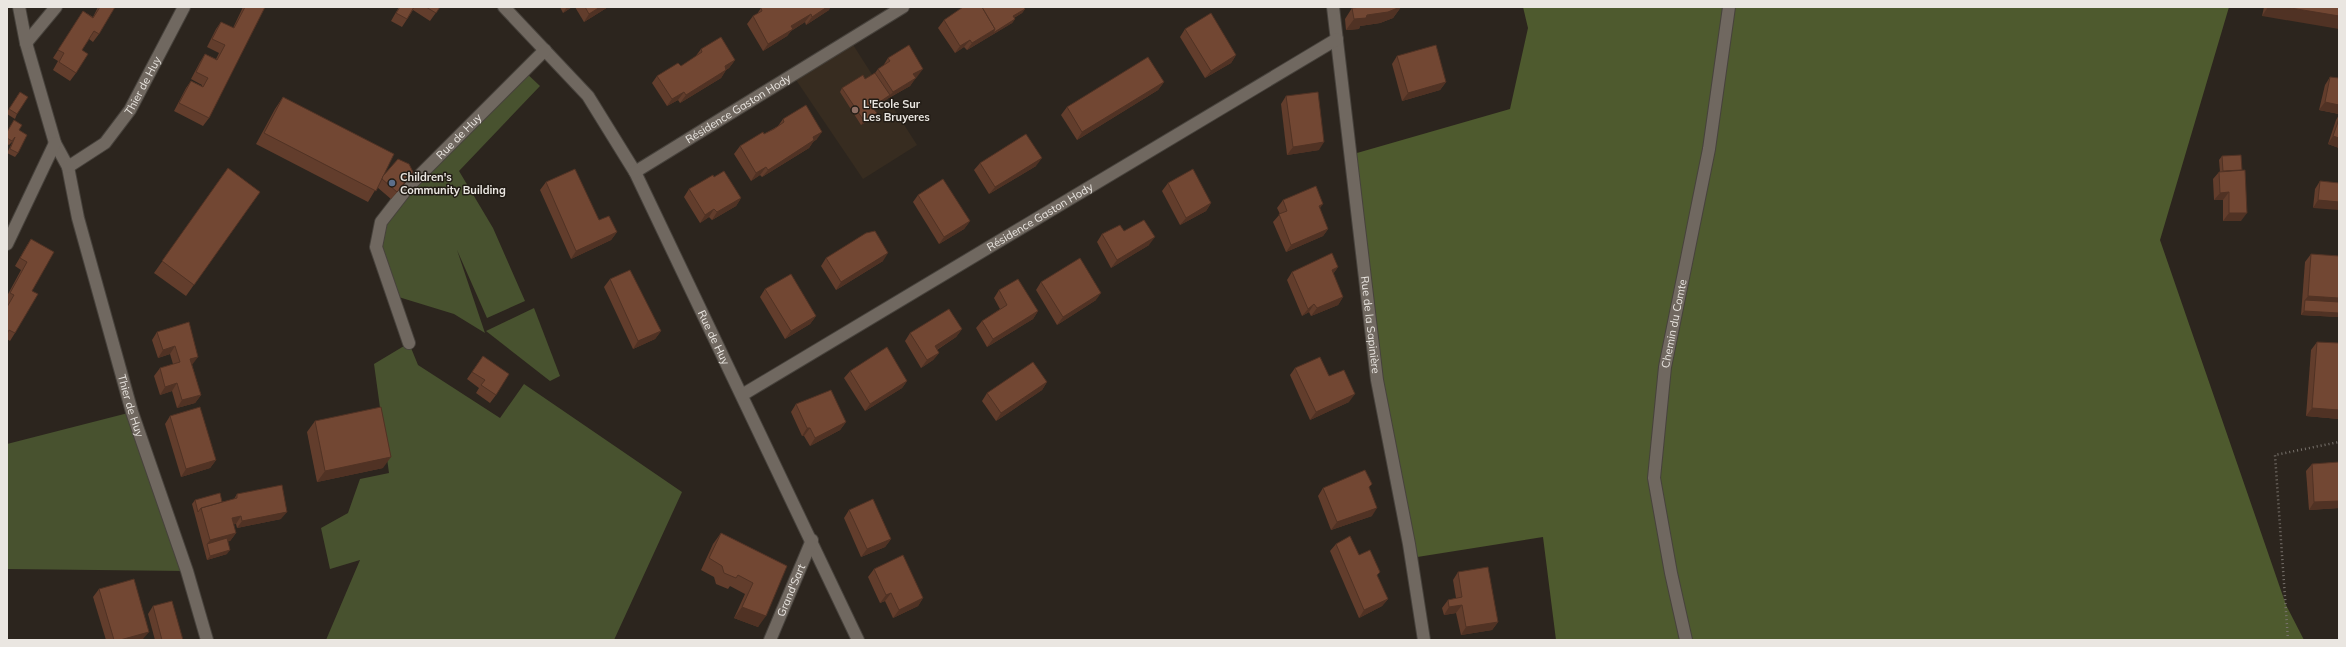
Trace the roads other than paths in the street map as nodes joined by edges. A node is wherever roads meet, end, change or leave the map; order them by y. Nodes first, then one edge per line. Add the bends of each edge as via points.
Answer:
1 (19, 7) edge
2 (56, 7) edge
3 (184, 7) edge
4 (504, 7) edge
5 (903, 7) edge
6 (1333, 7) edge
7 (1730, 7) edge
8 (1337, 39) junction
9 (26, 43) junction
10 (545, 50) junction
11 (55, 143) junction
12 (68, 167) junction
13 (635, 172) junction
14 (7, 244) edge
15 (409, 343) dead end
16 (742, 395) junction
17 (812, 540) junction
18 (207, 640) edge
19 (770, 640) edge
20 (858, 640) edge
21 (1424, 640) edge
22 (1686, 640) edge

1 - 9 street, Thier de Huy
2 - 9 street
3 - 12 street, Thier de Huy via 130,110 105,143
4 - 10 street, Rue de Huy
5 - 13 street, Résidence Gaston Hody
6 - 8 street, Rue de la Sapinière
7 - 22 street, Chemin du Comte via 1709,149 1665,367 1654,478
8 - 16 street, Résidence Gaston Hody
8 - 21 street, Rue de la Sapinière via 1377,380 1409,544
9 - 11 street, Thier de Huy
10 - 13 street, Rue de Huy via 588,96
10 - 15 street, Rue de Huy via 409,186 382,222 376,247
11 - 12 street, Thier de Huy
11 - 14 street
12 - 18 street, Thier de Huy via 78,218 132,412 187,571
13 - 16 street, Rue de Huy
16 - 17 street, Rue de Huy
17 - 19 street, Grand'Sart
17 - 20 street, Rue de Huy

